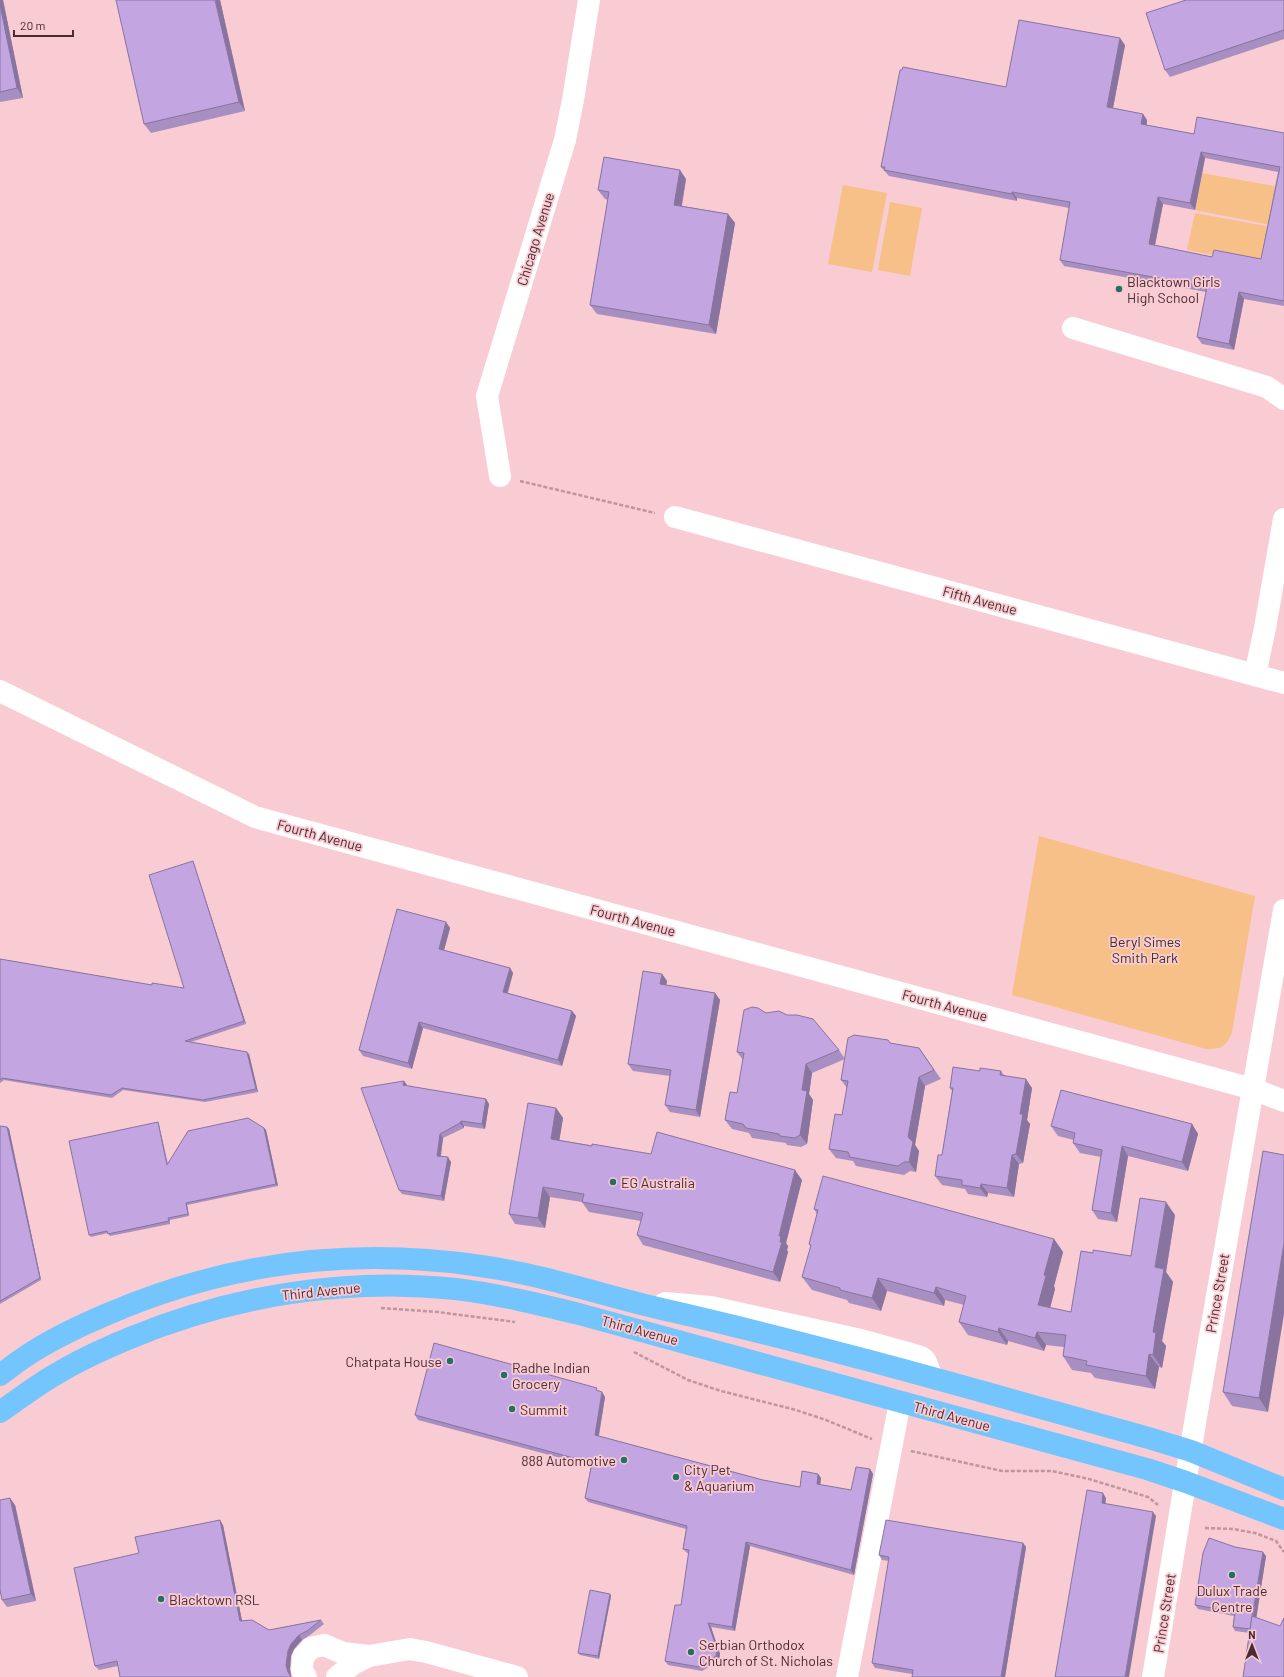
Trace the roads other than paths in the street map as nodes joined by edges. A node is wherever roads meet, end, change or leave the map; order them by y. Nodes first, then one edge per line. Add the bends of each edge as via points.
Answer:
1 (589, 0) edge
2 (1073, 328) dead end
3 (1284, 398) edge
4 (500, 476) road end
5 (675, 517) road end
6 (1284, 519) edge
7 (1255, 675) junction
8 (1284, 683) edge
9 (0, 690) edge
10 (1284, 910) edge
11 (1253, 1089) junction
12 (1284, 1101) edge
13 (0, 1375) edge
14 (900, 1402) junction
15 (0, 1412) edge
16 (1191, 1451) junction
17 (1186, 1482) junction
18 (1284, 1489) edge
19 (1284, 1519) edge
20 (369, 1656) junction
21 (306, 1677) edge
22 (337, 1677) edge
23 (517, 1677) edge
24 (848, 1677) edge
25 (1153, 1677) edge

1 - 4 street, Chicago Avenue via 565,140 487,396
2 - 3 street via 1267,387
5 - 7 street, Fifth Avenue
6 - 7 street
7 - 8 street, Fifth Avenue
9 - 11 street, Fourth Avenue via 255,817
10 - 11 street, Prince Street
11 - 12 street, Fourth Avenue
11 - 16 street, Prince Street
13 - 16 main road, Third Avenue via 34,1351 89,1322 199,1281 305,1261 411,1258 468,1264 540,1277 932,1377
14 - 15 main road, Third Avenue via 529,1302 456,1289 378,1286 280,1295 194,1315 97,1352 59,1372
14 - 17 main road, Third Avenue
14 - 24 street
16 - 17 street, Prince Street
16 - 18 main road, Third Avenue
17 - 19 main road, Third Avenue
17 - 25 street, Prince Street
20 - 21 street via 342,1653 324,1645 311,1648 303,1657 302,1670
20 - 22 street via 353,1664
20 - 23 street via 410,1650 426,1652

